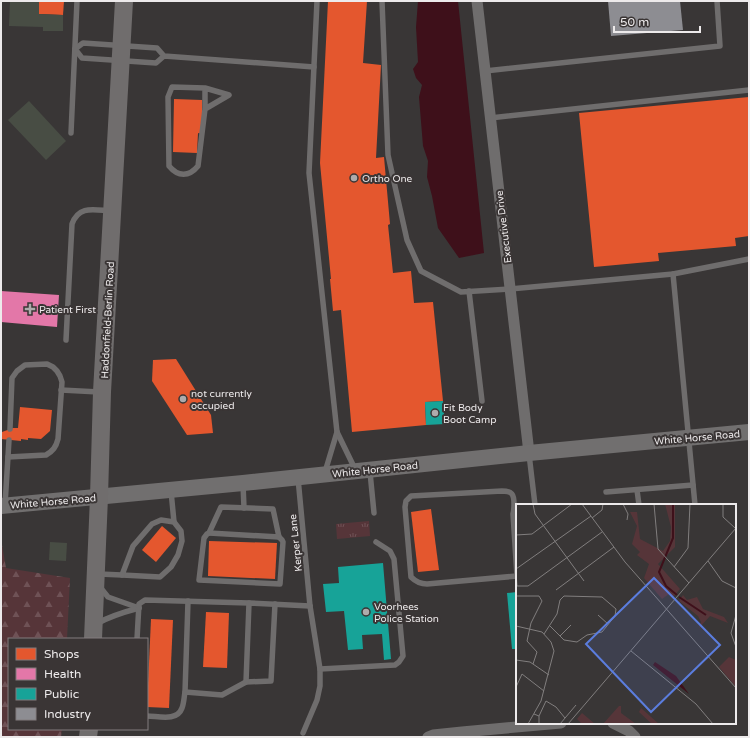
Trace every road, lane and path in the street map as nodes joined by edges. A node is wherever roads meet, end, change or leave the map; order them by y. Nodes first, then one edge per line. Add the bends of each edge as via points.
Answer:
1 (77, 1) edge
2 (124, 1) edge
3 (317, 1) edge
4 (382, 1) edge
5 (477, 1) edge
6 (717, 1) edge
7 (75, 49) junction
8 (122, 53) junction
9 (164, 56) junction
10 (314, 67) junction
11 (484, 71) junction
12 (205, 88) junction
13 (749, 90) edge
14 (204, 109) junction
15 (490, 118) junction
16 (71, 134) dead end
17 (113, 211) junction
18 (749, 259) edge
19 (673, 274) junction
20 (510, 289) junction
21 (469, 291) junction
22 (66, 340) dead end
23 (61, 390) junction
24 (102, 392) junction
25 (482, 401) dead end
26 (10, 429) dead end
27 (337, 432) junction
28 (749, 432) edge
29 (688, 438) junction
30 (9, 440) dead end
31 (529, 452) junction
32 (8, 457) junction
33 (363, 470) junction
34 (324, 474) junction
35 (298, 478) junction
36 (243, 483) junction
37 (693, 485) junction
38 (171, 490) junction
39 (636, 490) junction
40 (606, 492) dead end
41 (99, 497) junction
42 (535, 504) edge
43 (639, 504) edge
44 (695, 504) edge
45 (3, 506) edge
46 (244, 508) junction
47 (374, 514) dead end
48 (174, 522) junction
49 (209, 533) junction
50 (278, 537) junction
51 (376, 542) dead end
52 (516, 565) edge
53 (122, 575) junction
54 (516, 576) edge
55 (96, 578) junction
56 (188, 601) junction
57 (249, 603) junction
58 (275, 604) junction
59 (310, 606) junction
60 (139, 608) junction
61 (93, 632) edge
62 (138, 638) edge
63 (320, 669) junction
64 (246, 682) junction
65 (185, 692) junction
66 (148, 716) edge
67 (556, 724) edge
68 (615, 724) edge
69 (512, 732) edge
70 (303, 733) dead end
71 (428, 737) edge
72 (635, 737) edge

1 - 7 lane
2 - 8 main road, Haddonfield-Berlin Road
3 - 10 lane
4 - 21 lane via 388,155 408,240 421,271 461,292
5 - 11 street, Executive Drive
6 - 11 lane via 720,46
7 - 8 lane via 83,43
7 - 8 lane via 82,58
7 - 16 lane
8 - 9 lane via 156,62
8 - 9 lane via 157,48
8 - 17 main road, Haddonfield-Berlin Road
9 - 10 lane
10 - 27 lane via 309,173
11 - 15 street, Executive Drive
12 - 14 lane
12 - 14 lane via 229,95
12 - 14 lane via 172,87 168,97 169,166 173,171 184,174 198,166
13 - 15 lane
15 - 20 street, Executive Drive
17 - 22 lane via 83,211 72,224
17 - 24 main road, Haddonfield-Berlin Road
18 - 19 lane
19 - 20 lane
19 - 29 lane
20 - 21 lane
20 - 31 street, Executive Drive
21 - 25 lane
23 - 24 lane
23 - 26 lane via 60,376 47,364 25,365 17,370 12,378
23 - 32 lane via 55,449 46,455
24 - 41 main road, Haddonfield-Berlin Road
27 - 33 lane
27 - 34 lane
28 - 29 main road, White Horse Road
29 - 31 main road, White Horse Road
29 - 37 lane
30 - 32 lane
31 - 33 main road, White Horse Road
31 - 42 lane
32 - 45 lane
33 - 34 main road, White Horse Road
33 - 47 lane
34 - 35 main road, White Horse Road
35 - 36 main road, White Horse Road
35 - 59 lane, Kerper Lane
36 - 38 main road, White Horse Road
36 - 46 lane
37 - 39 lane
37 - 44 lane
38 - 41 main road, White Horse Road
38 - 48 lane
39 - 40 lane
39 - 43 lane
41 - 45 main road, White Horse Road
41 - 55 main road, Haddonfield-Berlin Road
46 - 49 lane via 221,507
46 - 50 lane via 273,509
48 - 53 lane via 161,520 152,524 133,546
48 - 53 lane via 181,531 182,541 171,567 160,577
49 - 50 lane
49 - 50 lane via 204,538 199,580 280,584 283,542
51 - 63 lane via 390,551 394,559 403,656 395,665
52 - 54 lane via 513,514 515,510 511,492 408,498 405,504 411,577 416,581 427,584
53 - 55 lane
55 - 60 lane via 108,597
55 - 61 main road, Haddonfield-Berlin Road
56 - 57 lane
56 - 60 lane via 145,600 139,604
56 - 65 lane
57 - 58 lane
57 - 64 lane
58 - 59 lane
58 - 64 lane via 271,681
59 - 63 lane, Kerper Lane
60 - 61 lane via 106,618
60 - 62 lane
63 - 70 lane, Kerper Lane via 317,700
64 - 65 lane via 222,695
65 - 66 lane via 182,709 177,715
67 - 69 street
68 - 72 street via 630,731
69 - 71 street via 462,732

